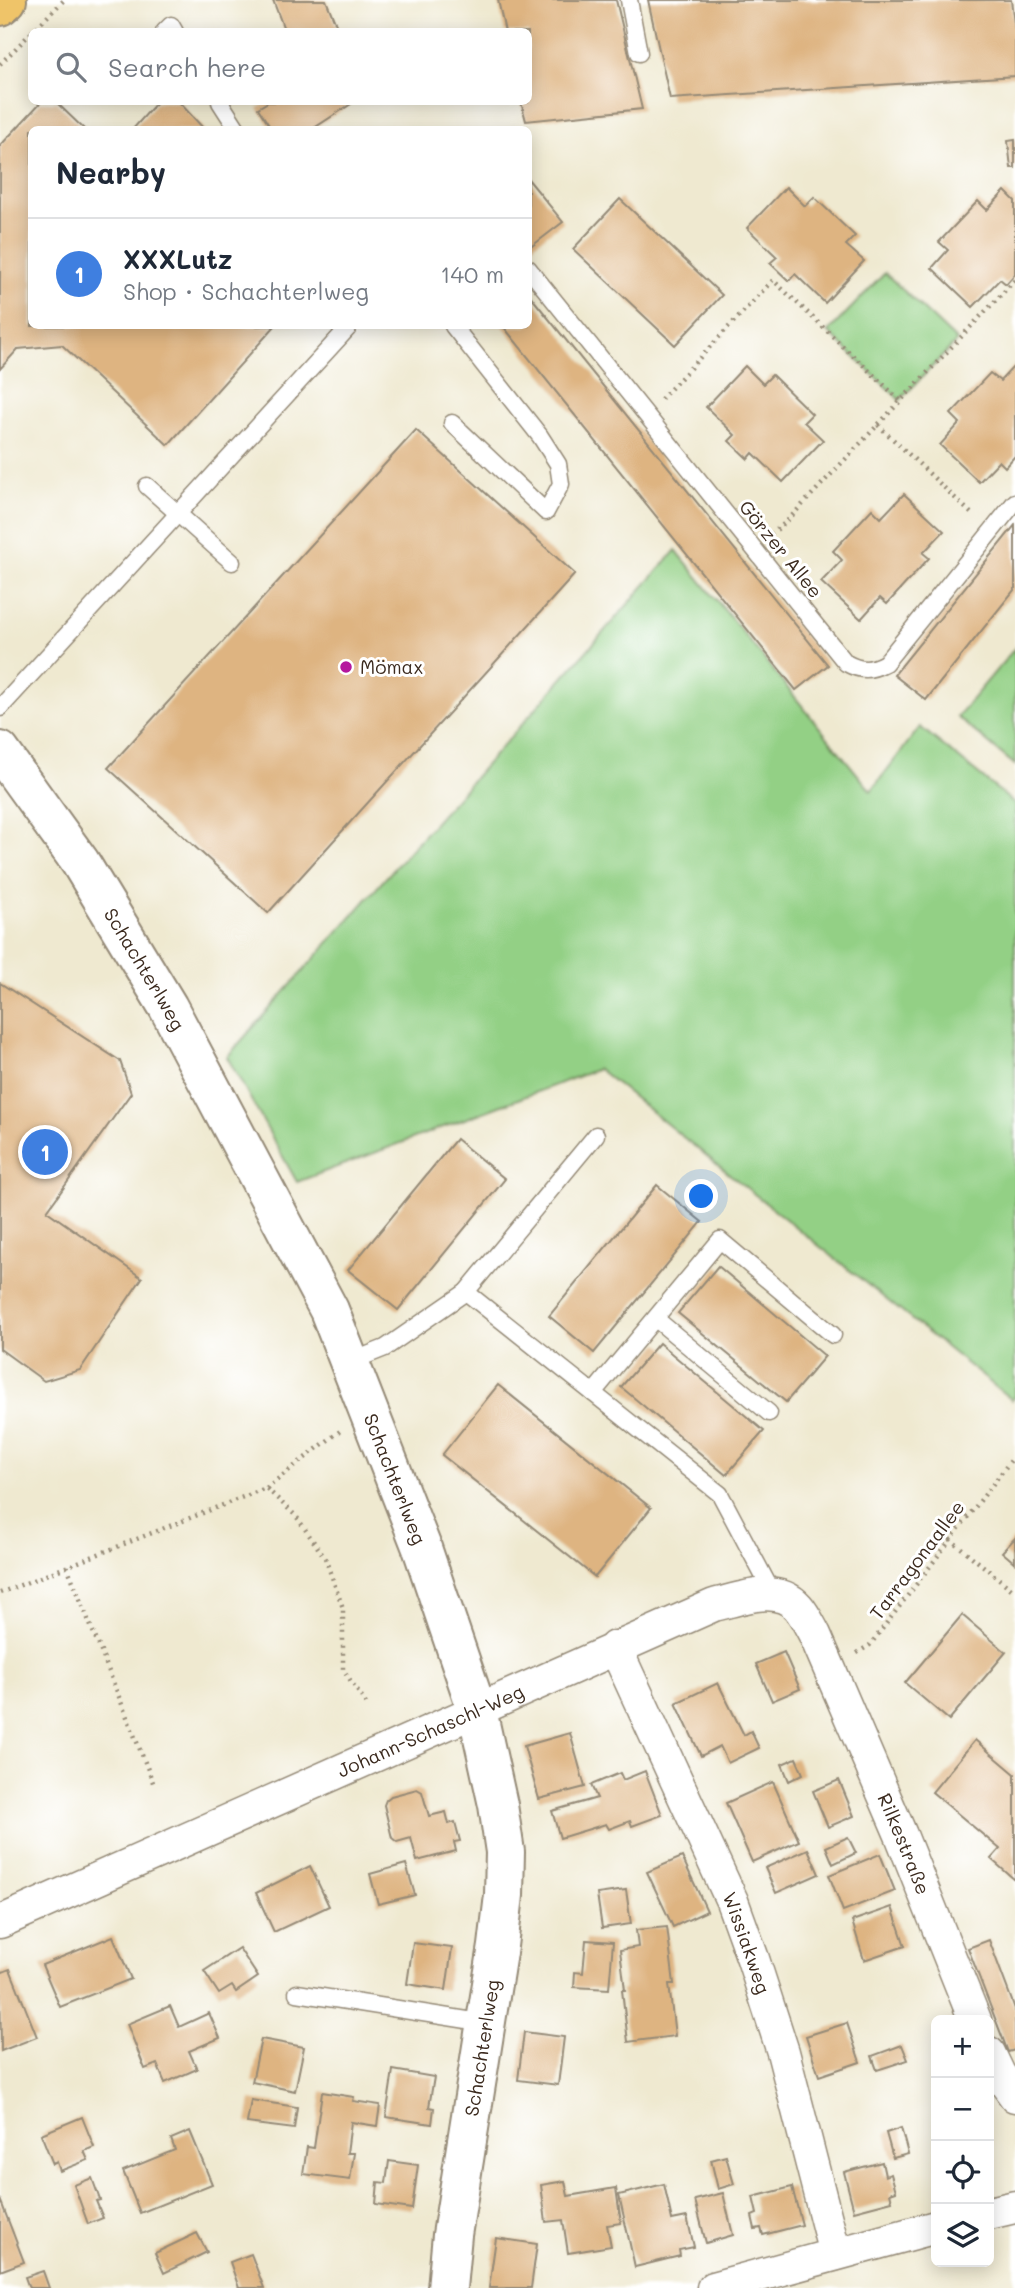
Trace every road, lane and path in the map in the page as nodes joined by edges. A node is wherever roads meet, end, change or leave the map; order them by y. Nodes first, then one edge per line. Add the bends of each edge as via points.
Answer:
1 (7, 0) edge
2 (64, 0) edge
3 (629, 0) edge
4 (0, 6) edge
5 (36, 28) edge
6 (28, 36) edge
7 (639, 52) dead end
8 (0, 64) edge
9 (222, 105) edge
10 (235, 126) edge
11 (532, 273) edge
12 (1015, 280) edge
13 (346, 329) edge
14 (455, 329) edge
15 (900, 401) junction
16 (646, 414) junction
17 (452, 423) dead end
18 (878, 425) junction
19 (146, 486) dead end
20 (1015, 502) edge
21 (178, 514) junction
22 (991, 532) junction
23 (753, 547) junction
24 (232, 562) dead end
25 (0, 708) edge
26 (0, 751) edge
27 (596, 1135) dead end
28 (466, 1292) junction
29 (656, 1319) junction
30 (834, 1335) dead end
31 (349, 1362) junction
32 (593, 1393) junction
33 (769, 1413) dead end
34 (351, 1423) dead end
35 (1015, 1455) edge
36 (266, 1488) junction
37 (950, 1539) junction
38 (67, 1566) junction
39 (772, 1592) junction
40 (1015, 1592) edge
41 (0, 1593) edge
42 (615, 1647) junction
43 (829, 1671) junction
44 (366, 1704) dead end
45 (477, 1710) junction
46 (154, 1785) dead end
47 (0, 1922) edge
48 (297, 1993) dead end
49 (973, 2015) edge
50 (486, 2023) junction
51 (994, 2064) edge
52 (1015, 2096) edge
53 (1015, 2207) edge
54 (994, 2212) edge
55 (931, 2228) edge
56 (835, 2254) junction
57 (447, 2288) edge
58 (713, 2288) edge

1 - 4 main road
2 - 5 path
3 - 7 lane
6 - 8 path
9 - 10 lane
11 - 16 lane, Görzer Allee
12 - 15 path
13 - 21 lane
14 - 17 lane via 558,464 561,484 546,512
15 - 16 path via 773,280
15 - 18 path
16 - 23 lane, Görzer Allee
18 - 22 path
18 - 23 path via 785,523
19 - 21 lane
20 - 22 lane, Görzer Allee
21 - 24 lane
21 - 25 lane
22 - 23 lane, Görzer Allee via 885,663 871,670 846,663
26 - 31 street, Schachterlweg via 80,862 168,1007 329,1310
27 - 28 lane
28 - 31 lane via 385,1348
28 - 32 lane
29 - 30 lane via 720,1240
29 - 32 lane
29 - 33 lane
31 - 45 street, Schachterlweg via 422,1548
32 - 39 lane via 720,1494
34 - 36 path
35 - 37 path, Tarragonaallee
36 - 38 path
36 - 44 path via 296,1516 325,1558 344,1608 343,1669
37 - 40 path
37 - 43 path, Tarragonaallee via 870,1644
38 - 41 path
38 - 46 path
39 - 42 street, Johann-Schaschl-Weg via 714,1605
39 - 43 street via 798,1607
42 - 45 street, Johann-Schaschl-Weg
42 - 56 street, Wissiakweg via 732,1901 783,2052
43 - 49 street, Rilkestraße
45 - 47 street, Johann-Schaschl-Weg
45 - 50 street, Schachterlweg via 505,1852 500,1933
48 - 50 lane
50 - 57 street, Schachterlweg
51 - 52 street
53 - 54 street
55 - 56 street
56 - 58 street

